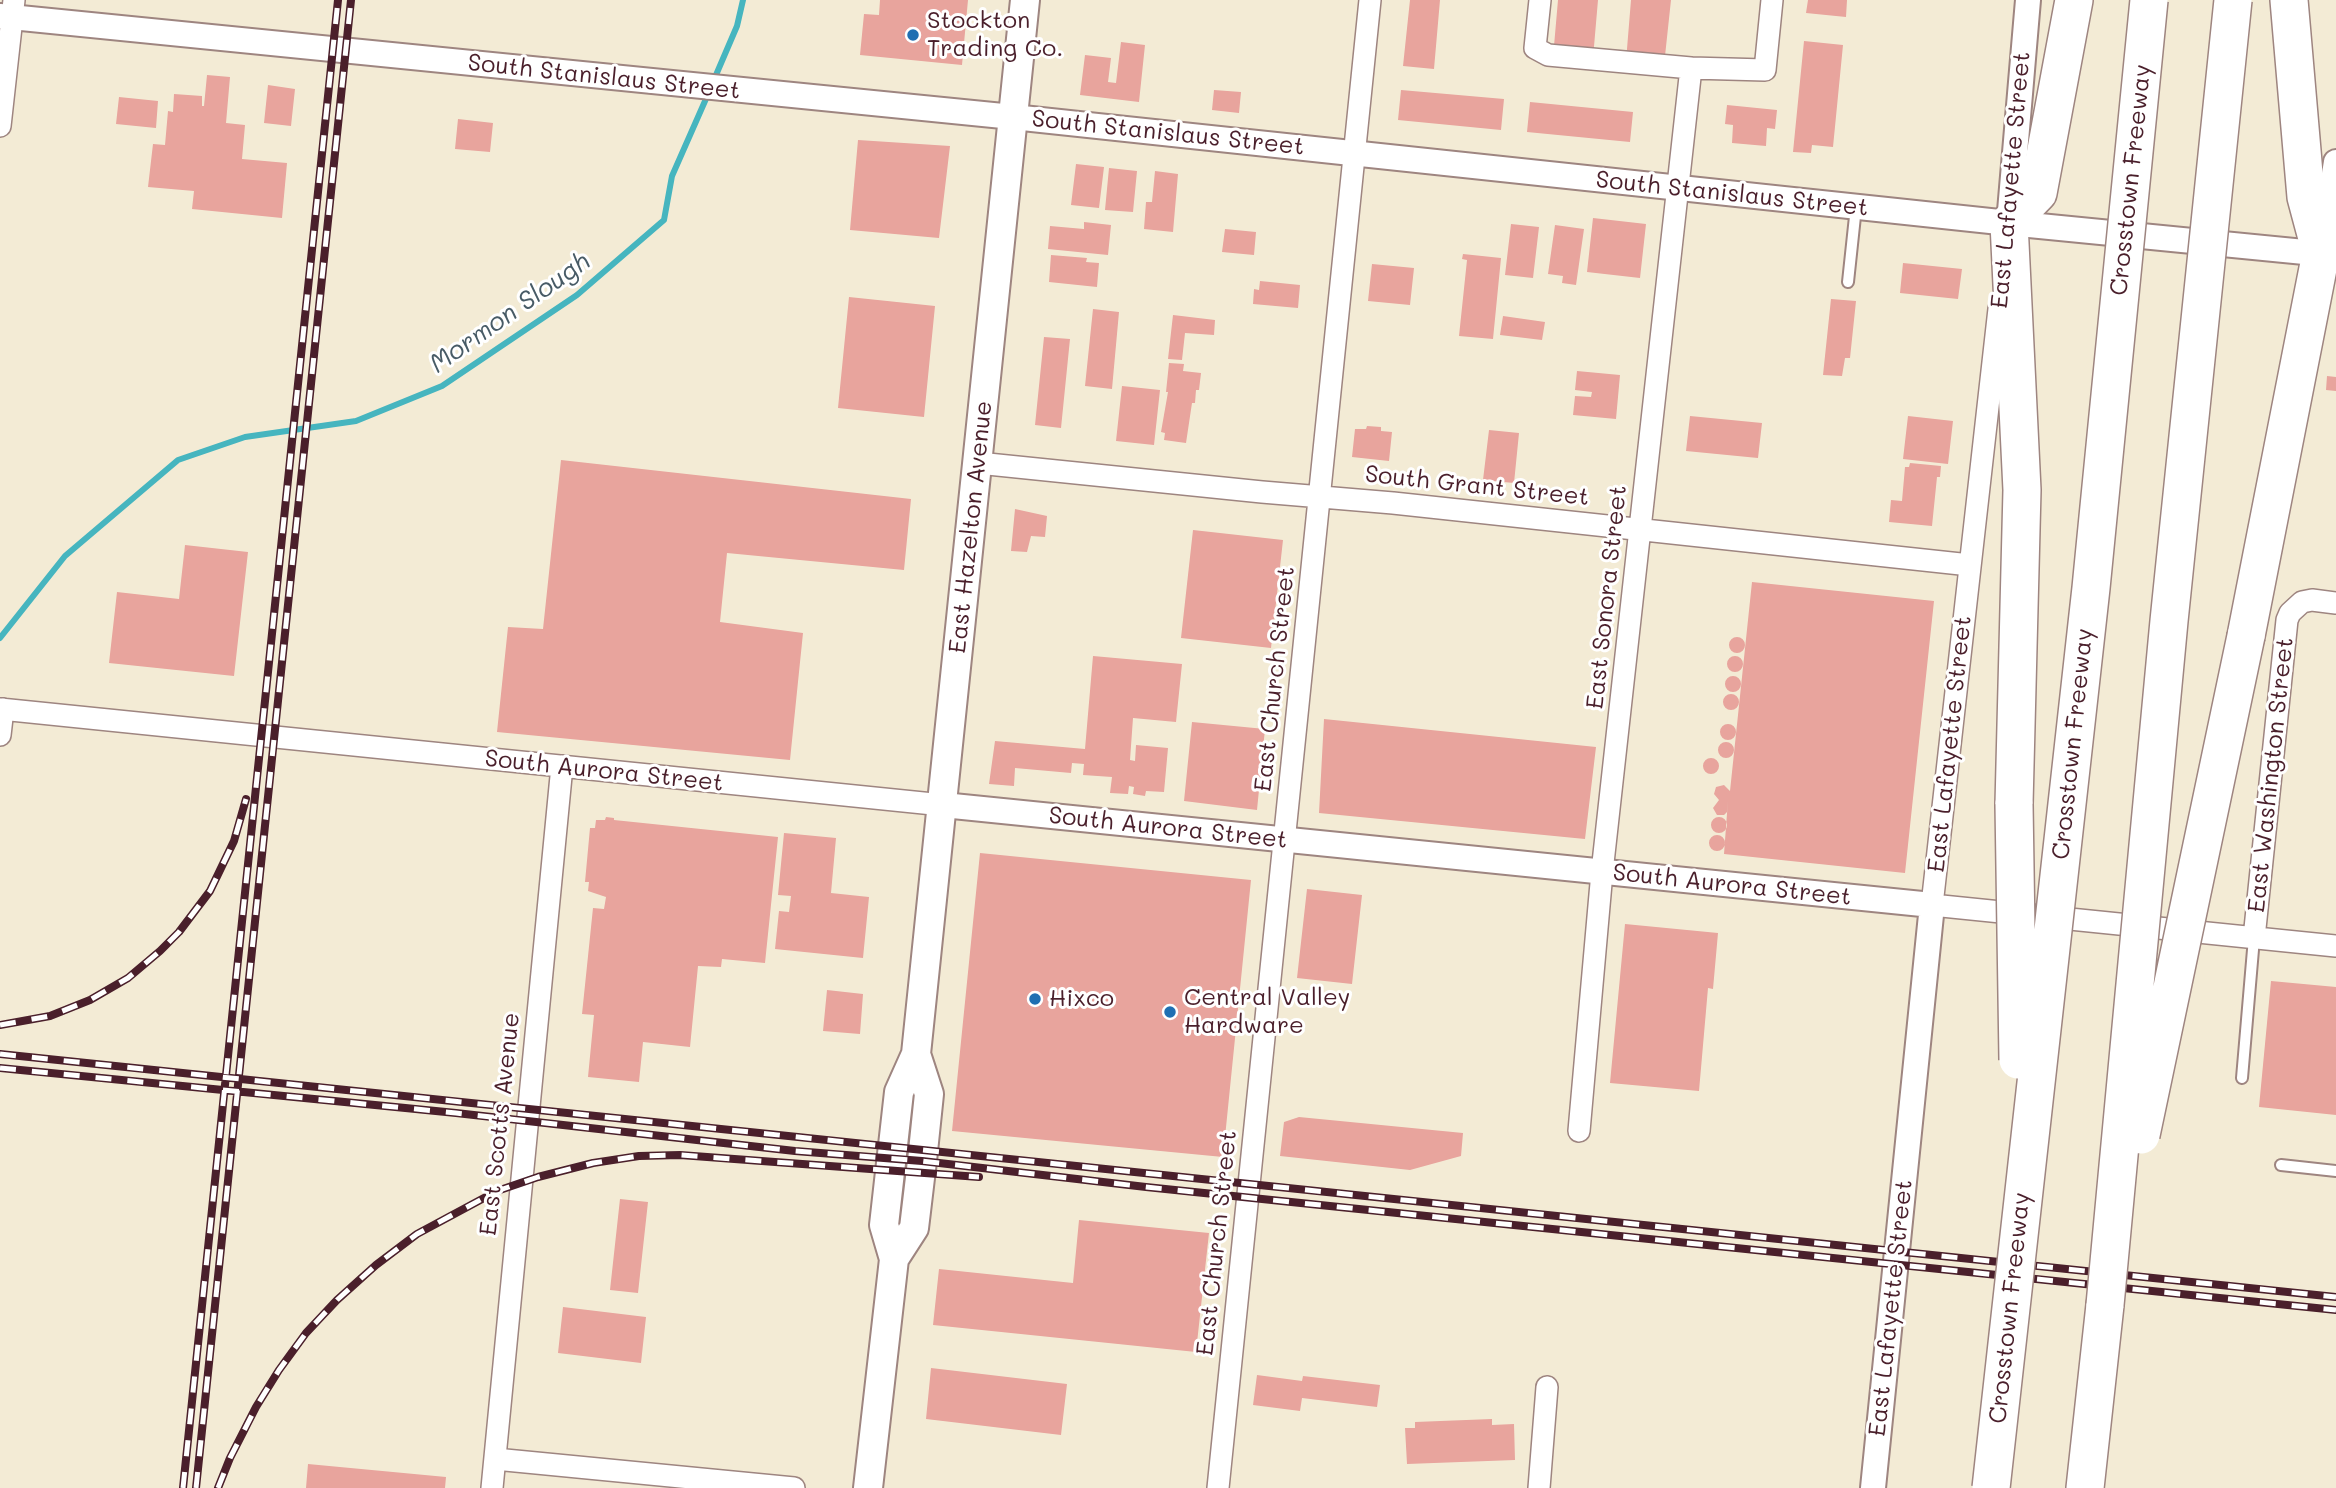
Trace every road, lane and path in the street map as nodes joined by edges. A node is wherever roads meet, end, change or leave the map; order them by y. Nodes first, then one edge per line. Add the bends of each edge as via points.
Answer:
1 (1025, 0) edge
2 (1370, 0) edge
3 (1540, 0) edge
4 (1772, 0) edge
5 (2028, 0) edge
6 (2074, 0) edge
7 (2149, 0) edge
8 (2232, 0) edge
9 (2289, 0) edge
10 (9, 11) edge
11 (1691, 68) junction
12 (1013, 117) junction
13 (0, 126) edge
14 (1354, 153) junction
15 (2336, 162) edge
16 (1678, 188) junction
17 (1856, 207) junction
18 (2009, 223) junction
19 (2328, 254) edge
20 (1848, 282) dead end
21 (978, 463) junction
22 (1320, 497) junction
23 (1641, 529) junction
24 (1970, 565) junction
25 (2336, 603) edge
26 (1, 709) edge
27 (0, 735) edge
28 (562, 766) junction
29 (943, 805) junction
30 (1285, 840) junction
31 (1602, 872) junction
32 (1932, 905) junction
33 (2254, 938) junction
34 (2336, 946) edge
35 (2242, 1078) dead end
36 (1579, 1131) dead end
37 (2281, 1165) dead end
38 (2336, 1171) edge
39 (2021, 1208) junction
40 (2105, 1305) junction
41 (1547, 1387) dead end
42 (495, 1459) junction
43 (492, 1488) edge
44 (794, 1488) edge
45 (868, 1488) edge
46 (1218, 1488) edge
47 (1539, 1488) edge
48 (1873, 1488) edge
49 (1991, 1488) edge
50 (2084, 1488) edge

1 - 12 main road, East Hazelton Avenue
2 - 14 street, East Church Street
3 - 11 street via 1535,48 1548,55
4 - 11 street via 1765,70
5 - 18 street, East Lafayette Street
6 - 18 highway via 2038,192
7 - 39 highway, Crosstown Freeway, bridge via 2091,587
8 - 40 highway, bridge
9 - 19 highway via 2306,197
10 - 12 street, South Stanislaus Street
10 - 13 street
11 - 16 street, East Sonora Street
12 - 14 street, South Stanislaus Street
12 - 21 main road, East Hazelton Avenue
14 - 16 street, South Stanislaus Street
14 - 22 street, East Church Street
15 - 19 street
16 - 17 street, South Stanislaus Street
16 - 23 street, East Sonora Street
17 - 18 street, South Stanislaus Street
17 - 20 lane
18 - 19 street, South Stanislaus Street
18 - 24 street, East Lafayette Street
18 - 39 highway, bridge via 2022,490 2014,804
19 - 40 highway, bridge
21 - 22 street, South Grant Street
21 - 29 main road, East Hazelton Avenue
22 - 23 street, South Grant Street
22 - 30 street, East Church Street
23 - 24 street, South Grant Street
23 - 31 street, East Sonora Street
24 - 32 street, East Lafayette Street
25 - 33 street, East Washington Street via 2302,602 2287,620
26 - 27 street
26 - 28 street, South Aurora Street
28 - 29 street, South Aurora Street
28 - 42 street, East Scotts Avenue
29 - 30 street, South Aurora Street
29 - 45 main road, East Hazelton Avenue via 916,1054 929,1094 922,1161 914,1228 894,1259
30 - 31 street, South Aurora Street
30 - 46 street, East Church Street
31 - 32 street, South Aurora Street
31 - 36 street, East Sonora Street
32 - 33 street, South Aurora Street
32 - 48 street, East Lafayette Street
33 - 34 street, South Aurora Street
33 - 35 lane
37 - 38 lane
39 - 49 highway, Crosstown Freeway, bridge
40 - 50 highway
41 - 47 street
42 - 43 street, East Scotts Avenue
42 - 44 street

